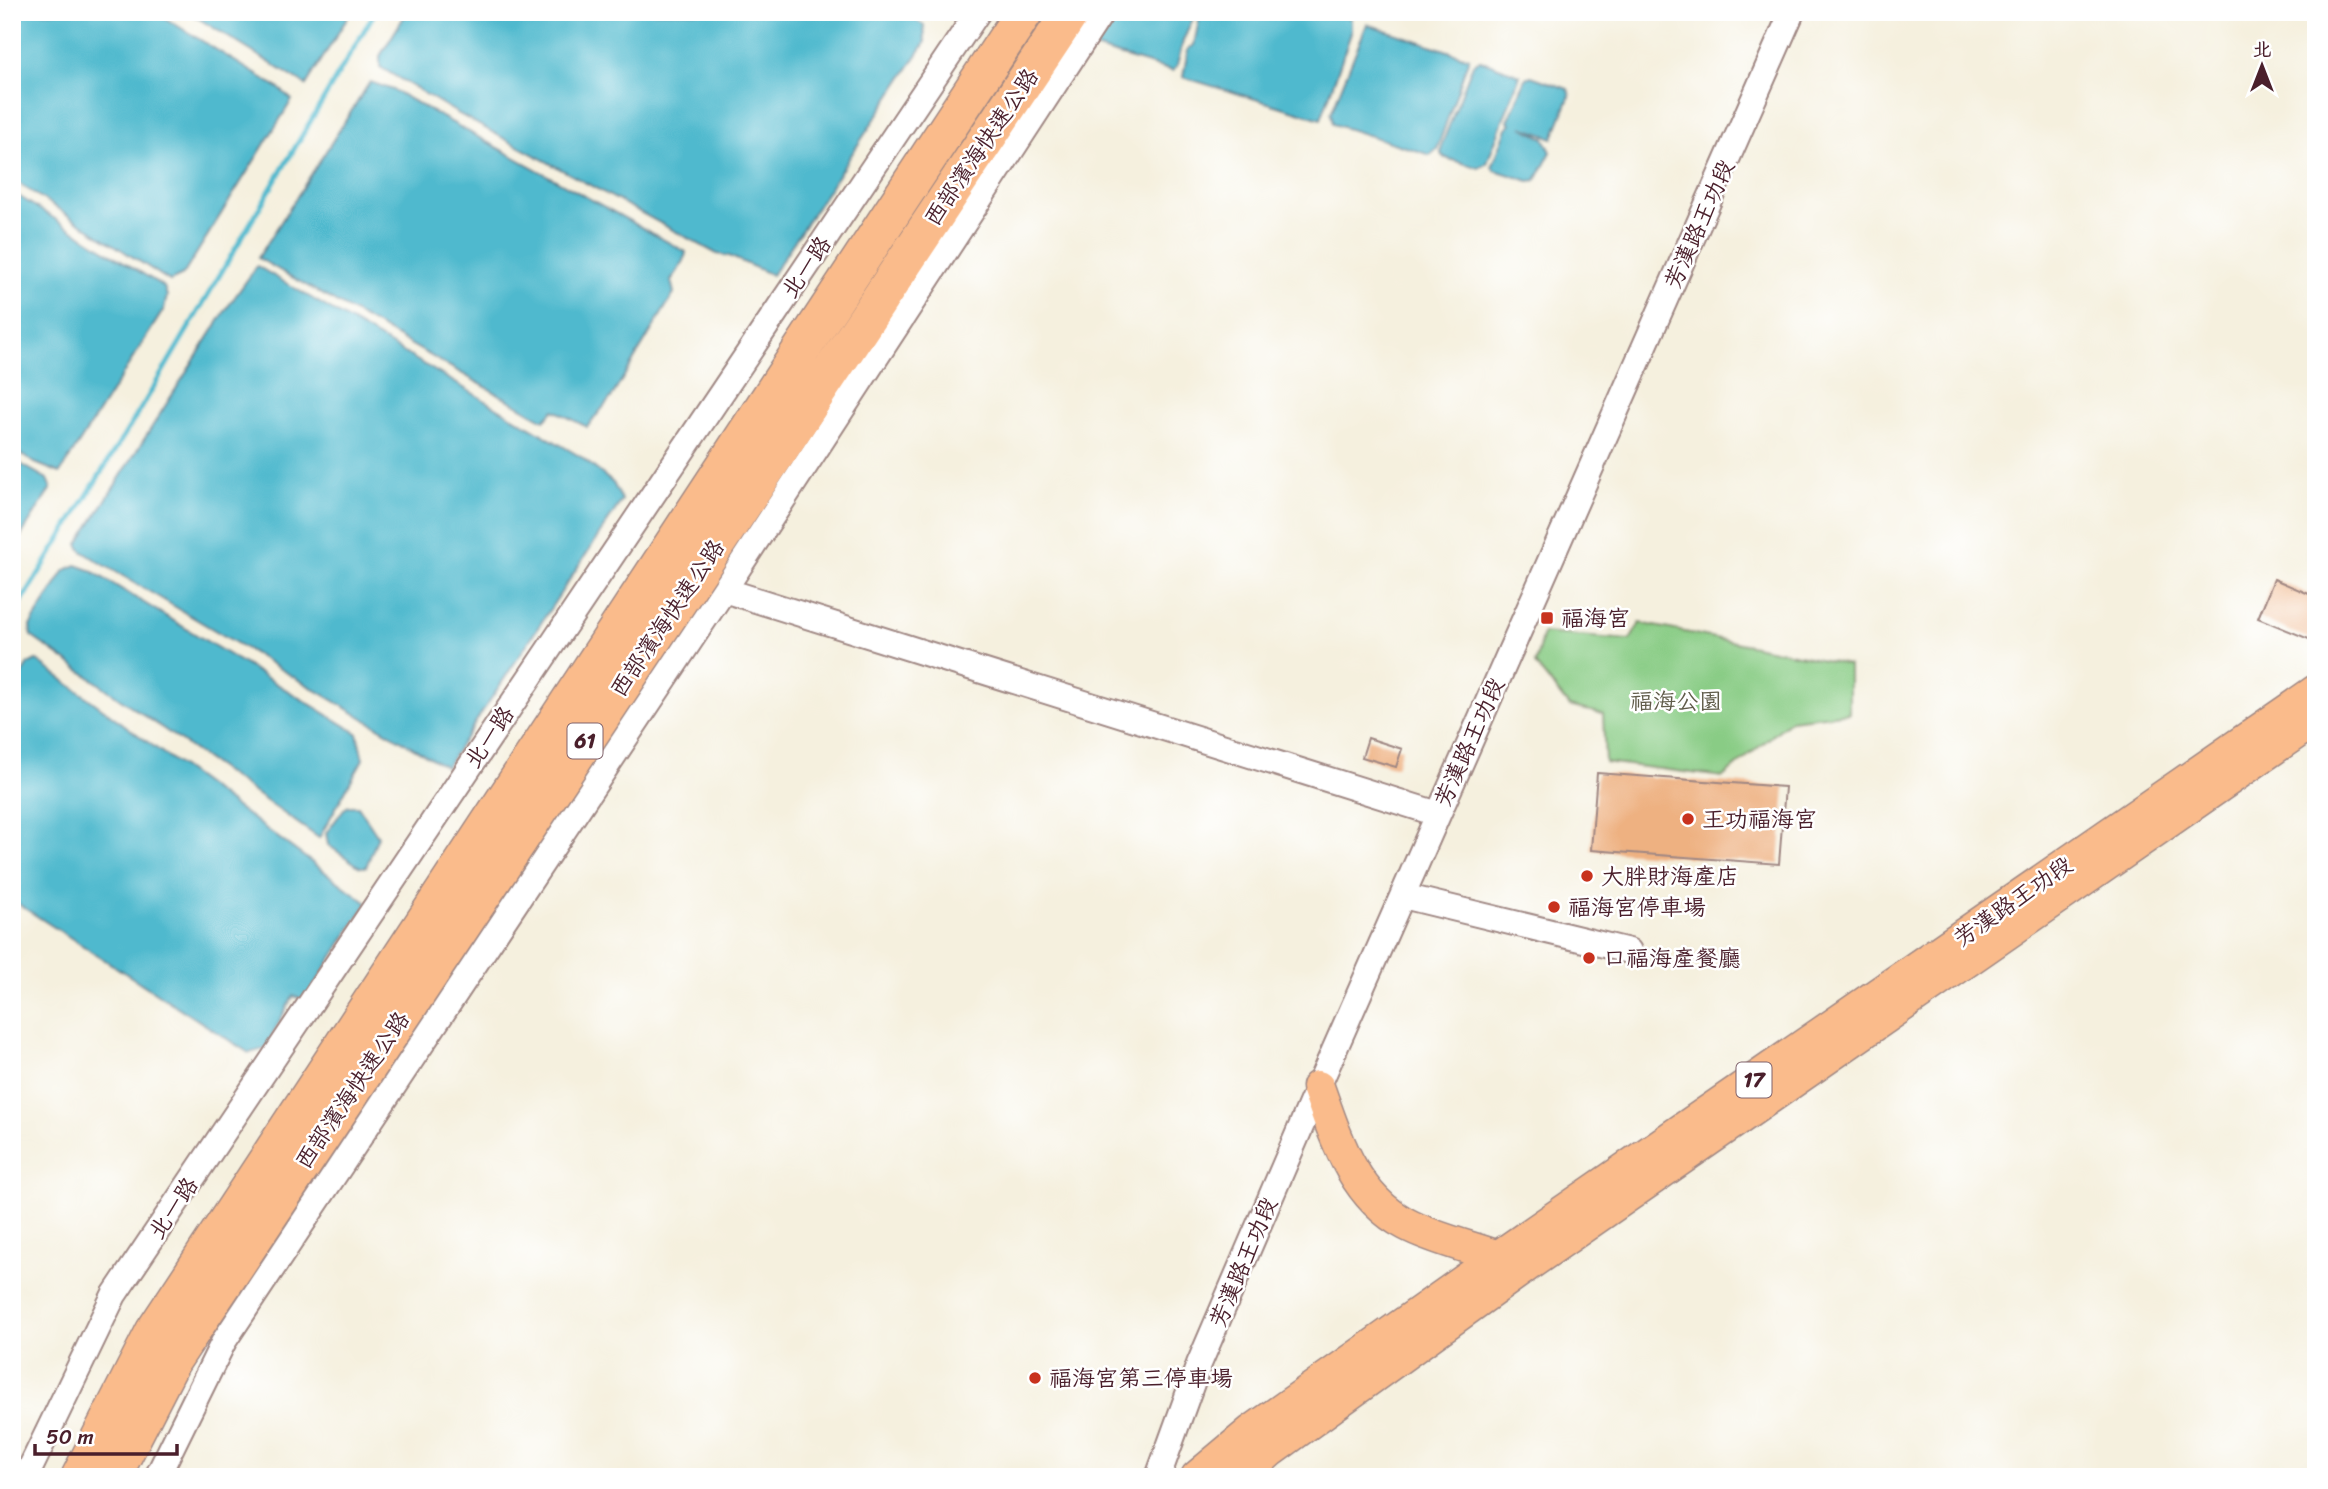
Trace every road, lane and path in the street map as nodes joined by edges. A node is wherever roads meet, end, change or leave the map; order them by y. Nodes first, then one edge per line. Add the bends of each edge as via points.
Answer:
1 (978, 12) edge
2 (1024, 12) edge
3 (1071, 12) edge
4 (1102, 12) edge
5 (1792, 12) edge
6 (724, 590) junction
7 (2316, 691) edge
8 (2316, 719) edge
9 (1438, 814) junction
10 (1402, 896) junction
11 (1629, 951) dead end
12 (1318, 1087) junction
13 (1498, 1257) junction
14 (1528, 1264) junction
15 (26, 1477) edge
16 (80, 1477) edge
17 (112, 1477) edge
18 (157, 1477) edge
19 (1158, 1477) edge
20 (1197, 1477) edge
21 (1241, 1477) edge

1 - 15 street, 北一路 via 114,1295
2 - 16 highway, 西部濱海快速公路 / 61 via 154,1332
3 - 17 highway, 西部濱海快速公路 / 61 via 171,1362
4 - 6 street
5 - 9 street, 芳漢路王功段
6 - 9 street
6 - 18 street via 224,1340
7 - 13 main road, 芳漢路王功段 / 17
8 - 14 main road, 芳漢路王功段 / 17
9 - 10 street, 芳漢路王功段
10 - 11 street
10 - 12 street, 芳漢路王功段
12 - 13 main road via 1338,1143 1356,1177 1376,1201 1405,1224
12 - 19 street, 芳漢路王功段 via 1199,1364
13 - 14 main road
13 - 20 main road, 芳漢路王功段 / 17 via 1252,1432
14 - 21 main road, 芳漢路王功段 / 17 via 1270,1451

